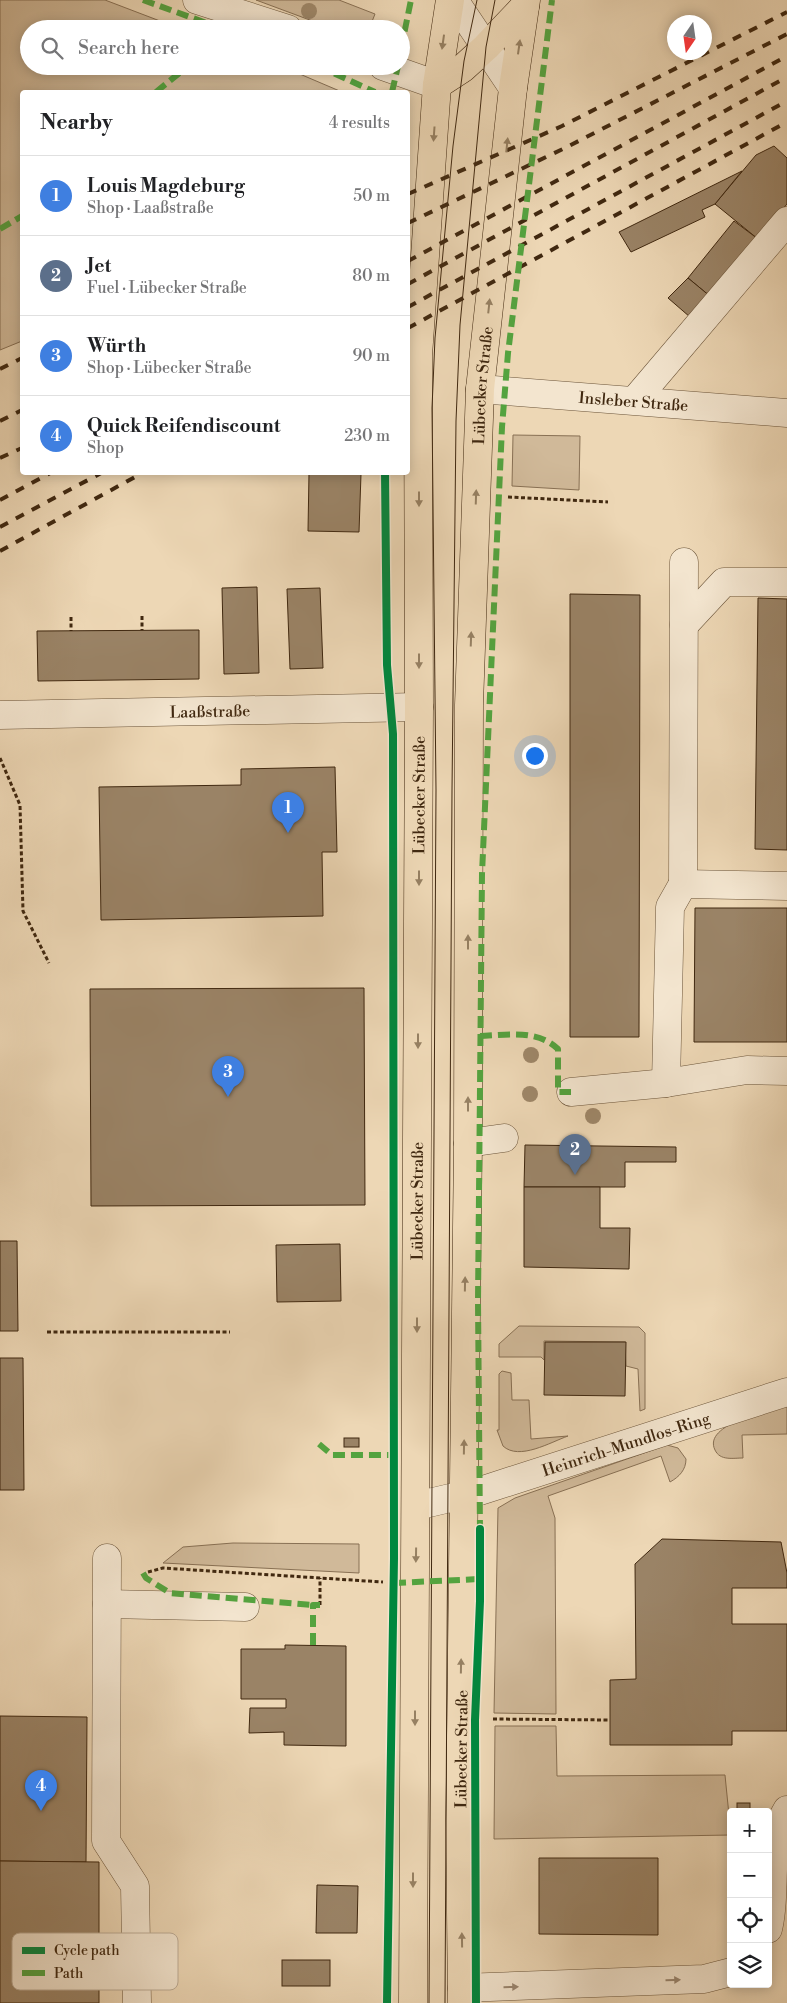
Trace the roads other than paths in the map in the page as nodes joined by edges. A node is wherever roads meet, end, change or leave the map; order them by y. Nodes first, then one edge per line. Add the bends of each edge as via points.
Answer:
1 (197, 0) edge
2 (450, 0) edge
3 (454, 0) edge
4 (526, 3) edge
5 (260, 20) edge
6 (486, 47) junction
7 (409, 75) edge
8 (437, 85) junction
9 (513, 88) junction
10 (787, 221) edge
11 (480, 389) junction
12 (635, 400) junction
13 (787, 413) edge
14 (684, 562) dead end
15 (787, 582) edge
16 (684, 624) junction
17 (419, 707) junction
18 (0, 715) edge
19 (683, 884) junction
20 (787, 886) edge
21 (787, 1071) edge
22 (666, 1083) junction
23 (571, 1092) dead end
24 (504, 1138) dead end
25 (468, 1143) junction
26 (787, 1392) edge
27 (463, 1496) junction
28 (416, 1506) junction
29 (107, 1558) dead end
30 (107, 1604) junction
31 (245, 1607) dead end
32 (787, 1810) edge
33 (772, 1904) edge
34 (136, 1933) edge
35 (727, 1973) edge
36 (137, 1990) edge
37 (462, 1996) edge
38 (137, 2003) edge
39 (413, 2003) edge

1 - 5 street
2 -> 8 main road, Lübecker Straße
3 - 6 street
4 - 6 main road
9 -> 4 main road, Lübecker Straße
6 - 8 main road
6 - 9 street
7 - 8 street
8 -> 17 main road, Lübecker Straße via 418,356
11 -> 9 main road, Lübecker Straße
10 - 12 street
11 - 12 street, Insleber Straße
25 -> 11 main road, Lübecker Straße via 469,705
12 - 13 street, Insleber Straße
14 - 16 street
15 - 16 street via 724,582
16 - 19 street
17 - 18 street, Laaßstraße
17 -> 28 main road, Lübecker Straße
19 - 20 street
19 - 22 street via 670,906
21 - 22 street via 747,1070
22 - 23 street
24 - 25 street
27 -> 25 main road, Lübecker Straße
26 - 27 street, Heinrich-Mundlos-Ring
27 - 28 street
37 -> 27 main road, Lübecker Straße
28 -> 39 main road, Lübecker Straße
29 - 30 street
30 - 31 street
30 - 34 street via 106,1841 135,1886
32 - 33 street via 776,1839
37 -> 35 street via 704,1978
36 - 38 street

